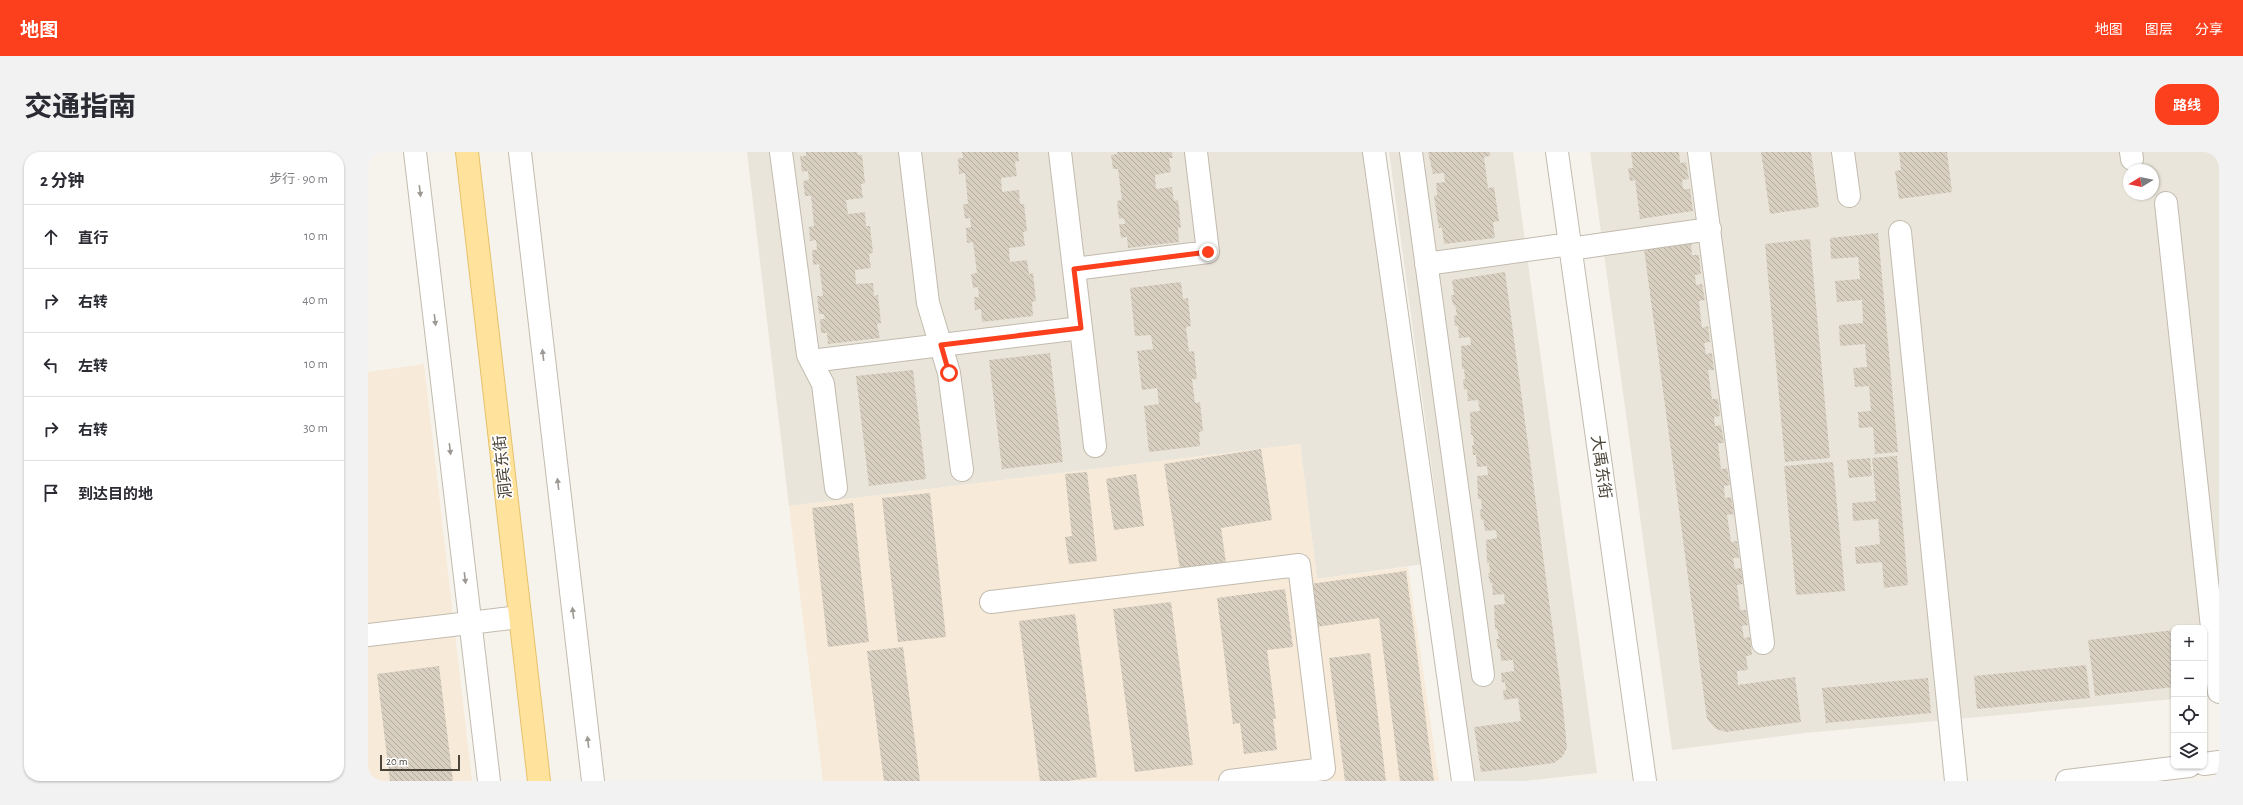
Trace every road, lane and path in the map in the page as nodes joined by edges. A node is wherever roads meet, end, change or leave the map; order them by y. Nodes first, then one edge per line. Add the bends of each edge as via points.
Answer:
1 (416, 152) edge
2 (467, 152) edge
3 (520, 152) edge
4 (781, 152) edge
5 (910, 152) edge
6 (1060, 152) edge
7 (1196, 152) edge
8 (1374, 152) edge
9 (1410, 152) edge
10 (1557, 152) edge
11 (1699, 152) edge
12 (1843, 152) edge
13 (1849, 196) dead end
14 (2166, 203) dead end
15 (1710, 229) junction
16 (1900, 232) dead end
17 (1570, 246) junction
18 (1426, 264) junction
19 (1074, 269) junction
20 (1081, 328) junction
21 (941, 345) junction
22 (811, 361) junction
23 (1095, 446) dead end
24 (962, 470) dead end
25 (836, 488) dead end
26 (991, 602) dead end
27 (519, 617) junction
28 (470, 623) junction
29 (368, 635) edge
30 (1763, 643) dead end
31 (1483, 675) dead end
32 (2219, 692) edge
33 (2219, 762) edge
34 (2207, 764) edge
35 (2171, 768) edge
36 (489, 781) edge
37 (539, 781) edge
38 (593, 781) edge
39 (1230, 781) edge
40 (1463, 781) edge
41 (1645, 781) edge
42 (1956, 781) edge
43 (2067, 781) edge

1 -> 28 street
2 - 27 main road, 洞宾东街
38 -> 3 street
4 - 22 street
5 - 21 street via 928,302
6 - 19 street
7 - 19 street via 1208,252
8 - 40 street
9 - 18 street
10 - 17 street, 大禹东街
11 - 15 street
12 - 13 street
14 - 32 street
15 - 17 street
15 - 30 street
16 - 42 street
17 - 18 street
17 - 41 street, 大禹东街
18 - 31 street
19 - 20 street
20 - 21 street
20 - 23 street
21 - 22 street
21 - 24 street via 949,373
22 - 25 street via 823,384
26 - 39 street via 1299,565 1324,769
27 - 28 street
27 - 37 main road, 洞宾东街
28 - 29 street
28 - 36 street
33 - 34 street
35 - 43 street

